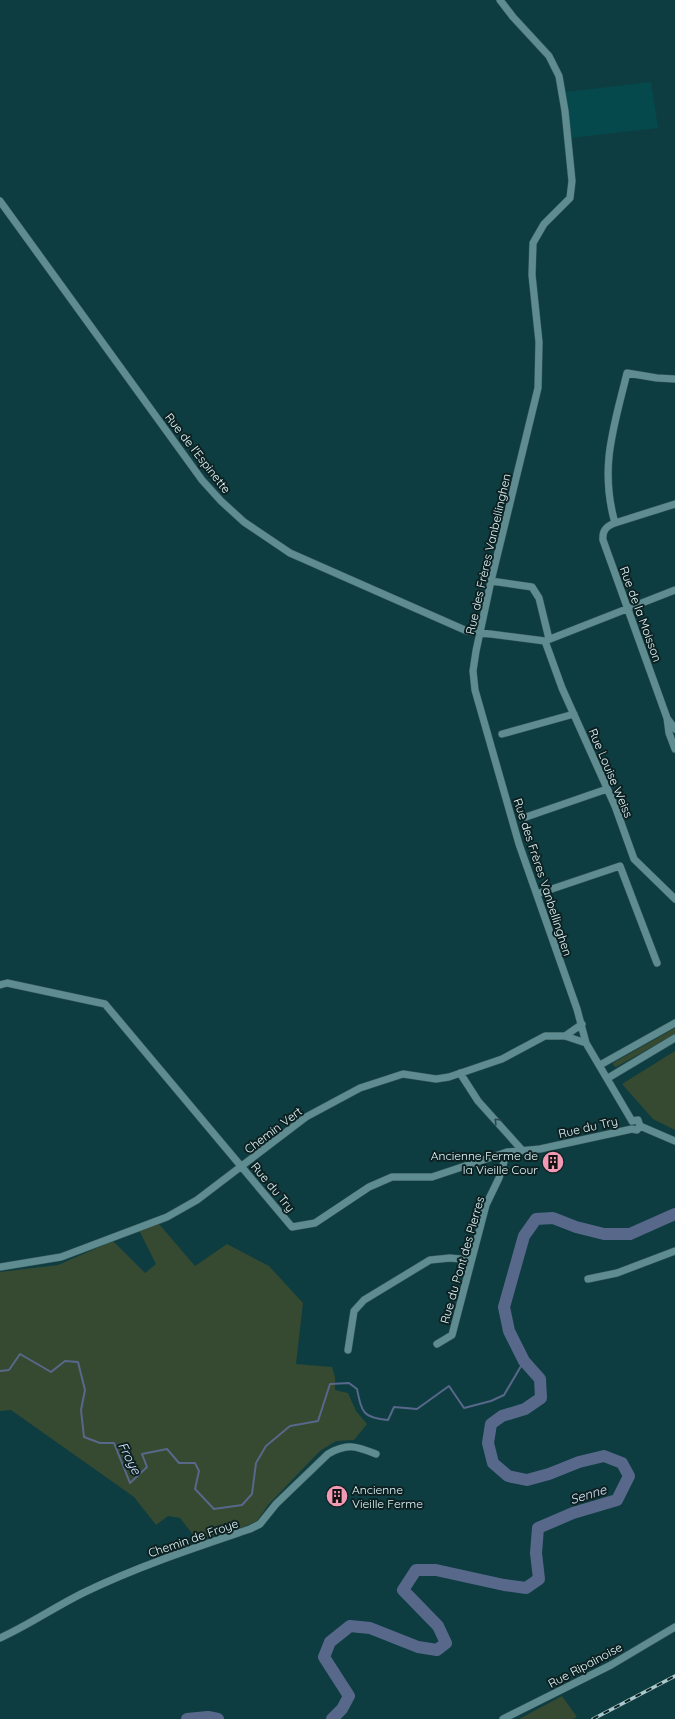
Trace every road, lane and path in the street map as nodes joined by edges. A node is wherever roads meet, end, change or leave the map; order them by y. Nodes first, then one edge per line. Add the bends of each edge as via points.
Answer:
1 (500, 0) edge
2 (0, 201) edge
3 (675, 379) edge
4 (675, 504) edge
5 (615, 523) junction
6 (491, 581) junction
7 (675, 590) edge
8 (628, 609) junction
9 (480, 633) junction
10 (547, 640) junction
11 (574, 714) junction
12 (667, 718) junction
13 (675, 729) edge
14 (502, 734) dead end
15 (675, 749) edge
16 (607, 789) junction
17 (526, 817) dead end
18 (537, 894) junction
19 (675, 899) edge
20 (657, 964) dead end
21 (0, 984) edge
22 (675, 1023) edge
23 (582, 1024) junction
24 (565, 1036) junction
25 (675, 1038) edge
26 (586, 1042) junction
27 (600, 1065) junction
28 (460, 1073) junction
29 (608, 1078) junction
30 (632, 1121) junction
31 (640, 1126) junction
32 (632, 1129) junction
33 (675, 1141) edge
34 (522, 1150) junction
35 (507, 1152) junction
36 (242, 1166) junction
37 (675, 1251) edge
38 (471, 1260) junction
39 (0, 1267) edge
40 (588, 1279) dead end
41 (437, 1344) dead end
42 (348, 1350) dead end
43 (376, 1454) dead end
44 (675, 1627) edge
45 (0, 1638) edge
46 (503, 1719) edge

1 - 6 street, Rue des Frères Vanbellinghen via 543,48 557,71 565,111 572,181 570,198 544,224 533,244 532,275 539,342 538,388
2 - 9 street, Rue de l'Espinette via 193,467 221,501 244,522 290,553 467,631
3 - 5 street via 627,373 607,467 609,503
4 - 5 street, Rue de la Moisson
5 - 8 street, Rue de la Moisson via 602,533 603,540
6 - 9 street, Rue des Frères Vanbellinghen
6 - 10 street, Rue Louise Weiss via 532,587 539,598
7 - 8 street
8 - 10 street
8 - 12 street, Rue de la Moisson
9 - 10 street, Rue de l'Espinette
9 - 18 street, Rue des Frères Vanbellinghen via 473,670 475,690 519,844
10 - 11 street, Rue Louise Weiss
11 - 14 street
11 - 16 street, Rue Louise Weiss
12 - 13 street, Rue de la Moisson
12 - 15 street, Rue de la Moisson
16 - 17 street
16 - 19 street, Rue Louise Weiss via 634,859
18 - 20 street via 620,866
18 - 23 street, Rue des Frères Vanbellinghen
21 - 36 street, Rue du Try via 7,983 105,1004
22 - 27 street
23 - 24 street
23 - 26 street, Rue des Frères Vanbellinghen
24 - 26 street, Chemin Vert
24 - 28 street, Chemin Vert via 545,1036 502,1059
25 - 29 street
26 - 27 street, Rue des Frères Vanbellinghen
27 - 29 street, Rue des Frères Vanbellinghen
34 -> 28 street via 478,1101
28 - 36 street, Chemin Vert via 436,1080 403,1074 360,1088 306,1117
29 - 30 street, Rue des Frères Vanbellinghen
30 - 31 street, Rue des Frères Vanbellinghen via 638,1120
30 - 32 street, Rue des Frères Vanbellinghen
31 - 32 street via 637,1130
31 - 33 street, Rue des Frères Vanbellinghen
32 - 34 street, Rue du Try via 540,1149
34 - 35 street, Rue du Try
35 - 36 street, Rue du Try via 432,1177 392,1177 369,1187 315,1223 292,1227
35 - 38 street, Rue du Pont des Pierres via 499,1178 486,1205
36 - 39 street, Chemin Vert via 197,1200 167,1217 61,1257
37 - 40 street via 617,1273
38 - 41 street, Rue du Pont des Pierres via 452,1335
38 - 42 street via 430,1260 364,1300 354,1311
43 - 45 street, Chemin de Froye via 356,1446 337,1448 276,1504 260,1524 115,1578
44 - 46 street, Rue Ripainoise via 611,1665

